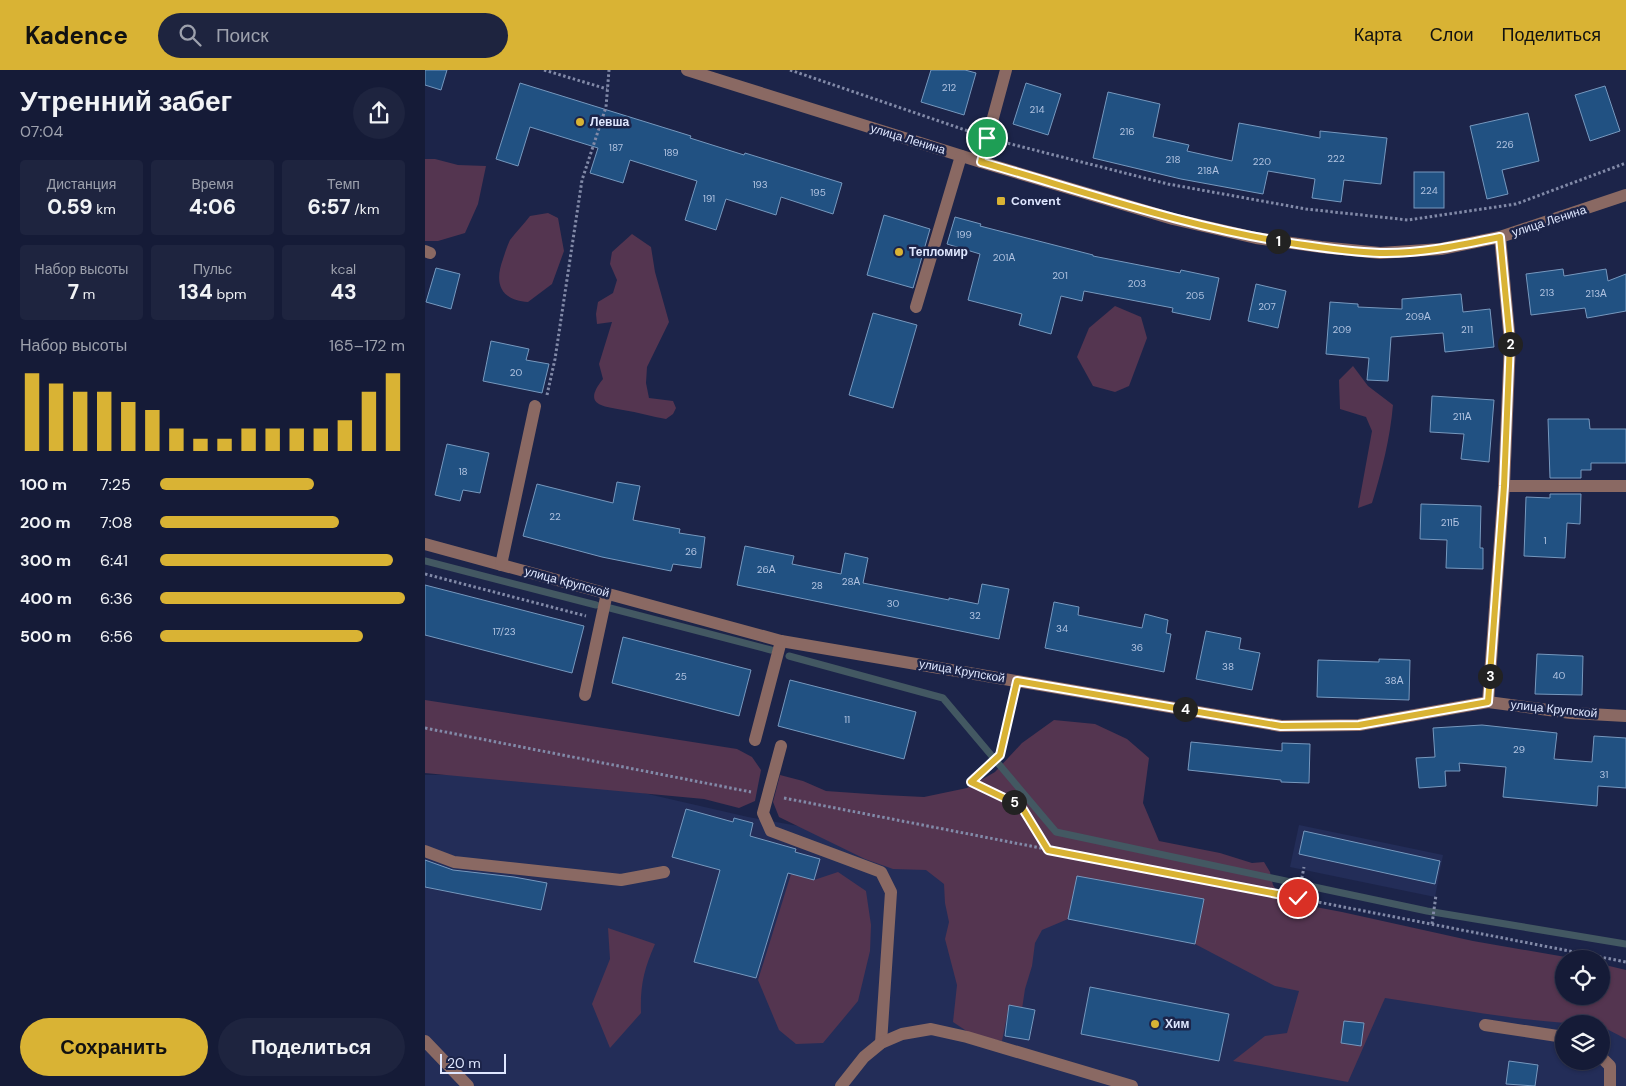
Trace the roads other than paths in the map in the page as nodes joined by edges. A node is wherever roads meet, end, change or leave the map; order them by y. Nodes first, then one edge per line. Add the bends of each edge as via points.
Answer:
1 (687, 70) edge
2 (1006, 70) edge
3 (961, 156) junction
4 (981, 162) junction
5 (1626, 195) edge
6 (1500, 237) junction
7 (917, 307) dead end
8 (535, 406) road end
9 (1504, 486) junction
10 (1626, 486) edge
11 (425, 544) edge
12 (501, 565) junction
13 (607, 593) junction
14 (781, 640) junction
15 (585, 694) dead end
16 (1488, 702) junction
17 (1626, 716) edge
18 (755, 740) dead end
19 (781, 746) dead end
20 (425, 851) edge
21 (664, 872) dead end
22 (1485, 1025) dead end
23 (1555, 1036) edge
24 (425, 1041) edge
25 (881, 1043) junction
26 (1610, 1070) edge
27 (468, 1086) edge
28 (841, 1086) edge
29 (1132, 1086) edge
30 (1610, 1086) edge

1 - 3 street, улица Ленина
2 - 4 street
3 - 4 street, улица Ленина
3 - 7 street
4 - 6 street, улица Ленина via 1173,219 1256,238 1380,253 1441,249
5 - 6 street, улица Ленина
6 - 9 street via 1510,342
8 - 12 street
9 - 10 street
9 - 16 street
11 - 12 street, улица Крупской
12 - 13 street, улица Крупской
13 - 14 street, улица Крупской
13 - 15 street
14 - 16 street, улица Крупской via 1281,726 1359,725
14 - 18 street
16 - 17 street, улица Крупской via 1571,713
19 - 25 street via 763,813 771,831 881,872 891,892
20 - 21 street via 454,862 621,880
22 - 23 street
24 - 27 street
25 - 28 street via 864,1057
25 - 29 street via 902,1034 931,1029
26 - 30 street

